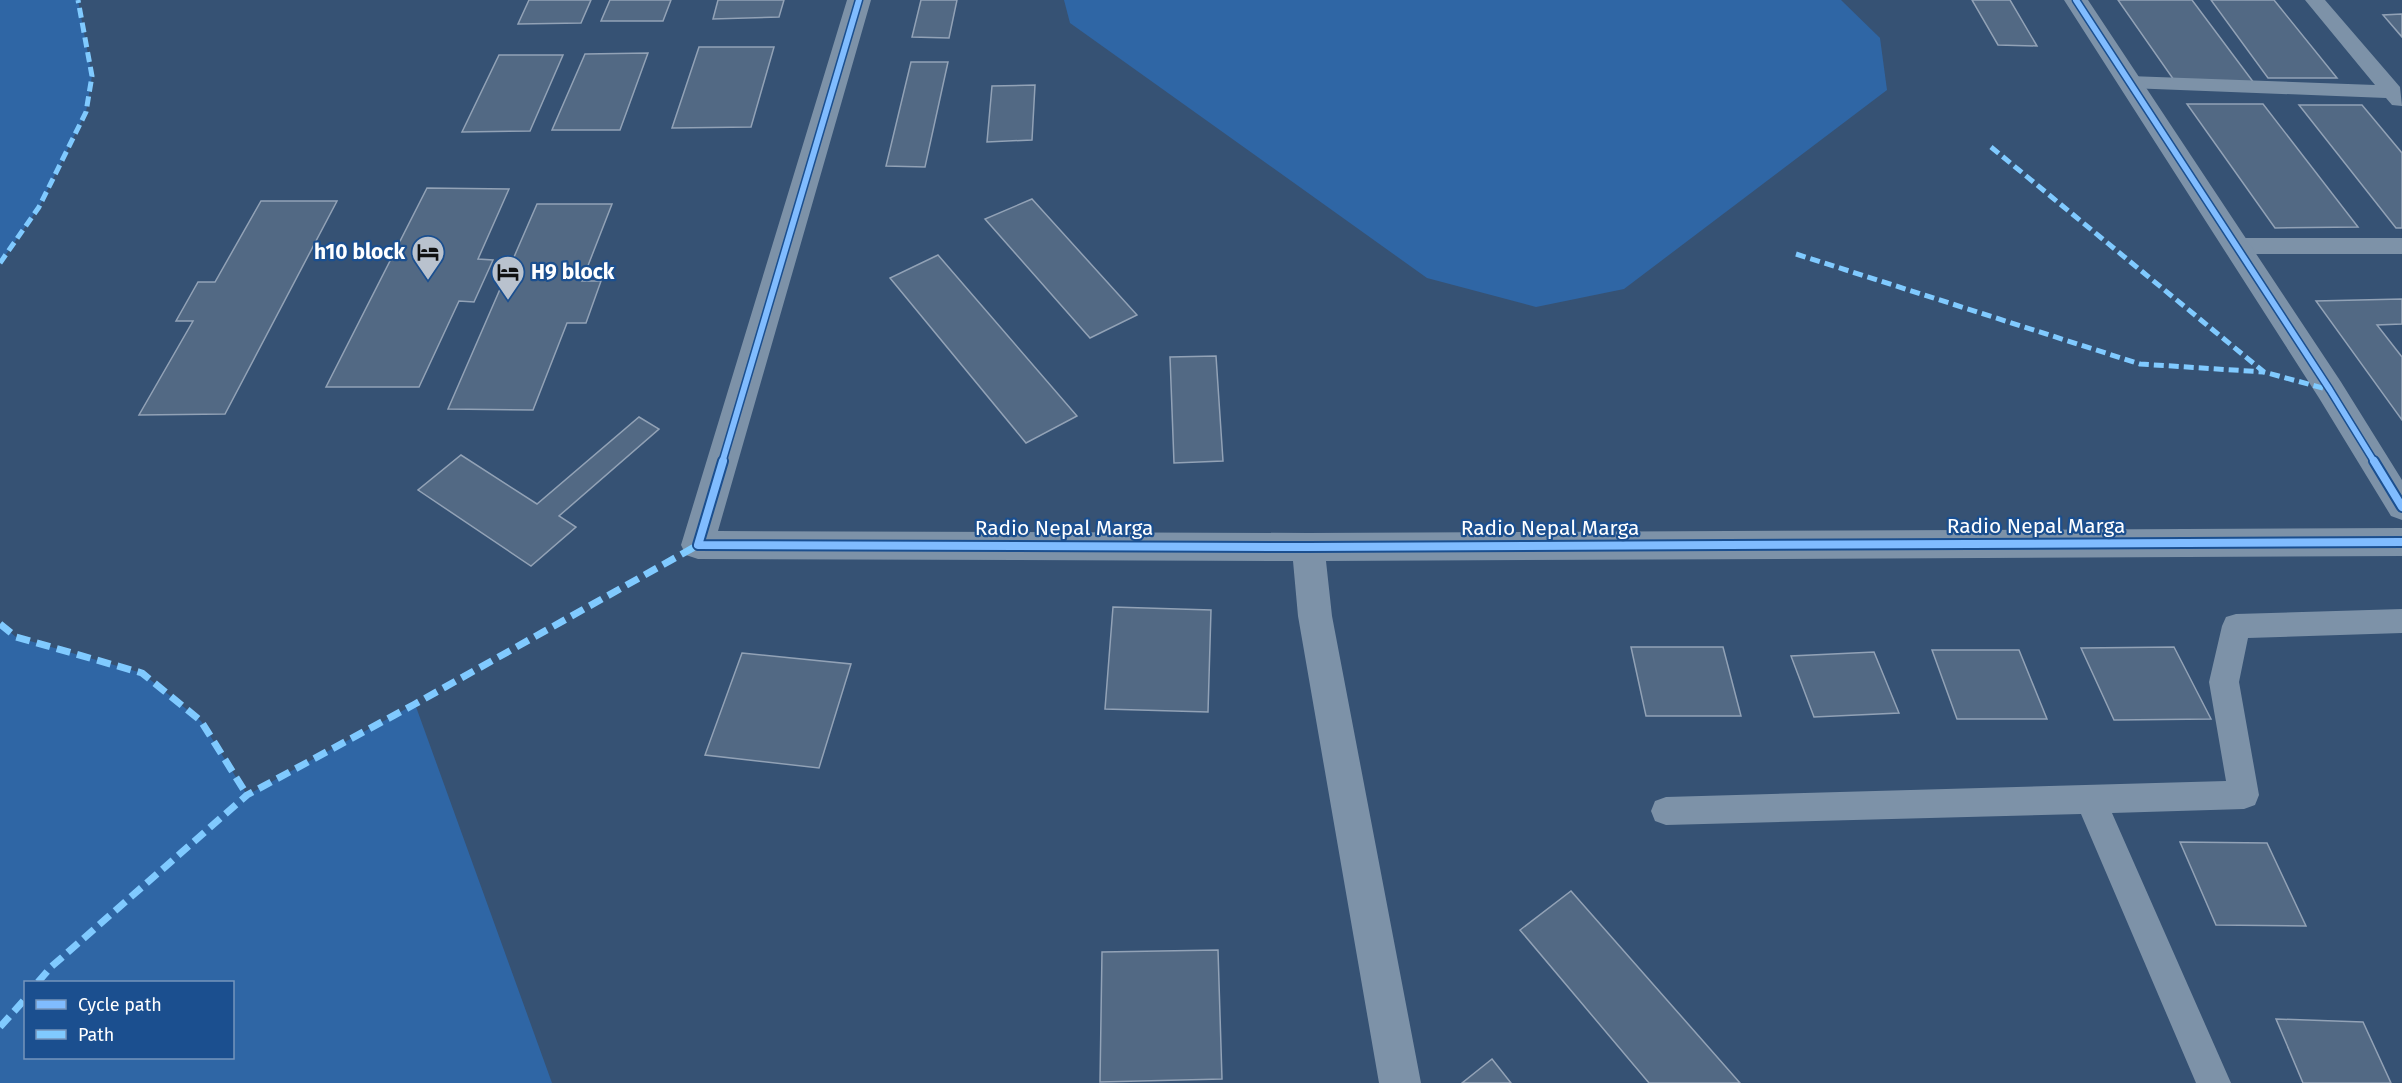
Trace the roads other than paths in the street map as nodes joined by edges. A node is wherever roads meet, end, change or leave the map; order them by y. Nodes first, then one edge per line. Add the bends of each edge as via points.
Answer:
1 (859, 0) edge
2 (2076, 0) edge
3 (2315, 0) edge
4 (2129, 82) junction
5 (2397, 98) edge
6 (2236, 246) junction
7 (2402, 246) edge
8 (2402, 507) edge
9 (2402, 542) edge
10 (1308, 547) junction
11 (2402, 621) edge
12 (2090, 799) junction
13 (1666, 811) dead end
14 (1400, 1083) edge
15 (2214, 1083) edge

1 - 10 street, Radio Nepal Marga via 698,545
2 - 4 street
3 - 5 lane
4 - 5 lane
4 - 6 street
6 - 7 lane
6 - 8 street
9 - 10 street, Radio Nepal Marga
10 - 14 street via 1316,616
11 - 12 lane via 2236,626 2224,682 2244,795
12 - 13 lane
12 - 15 lane

